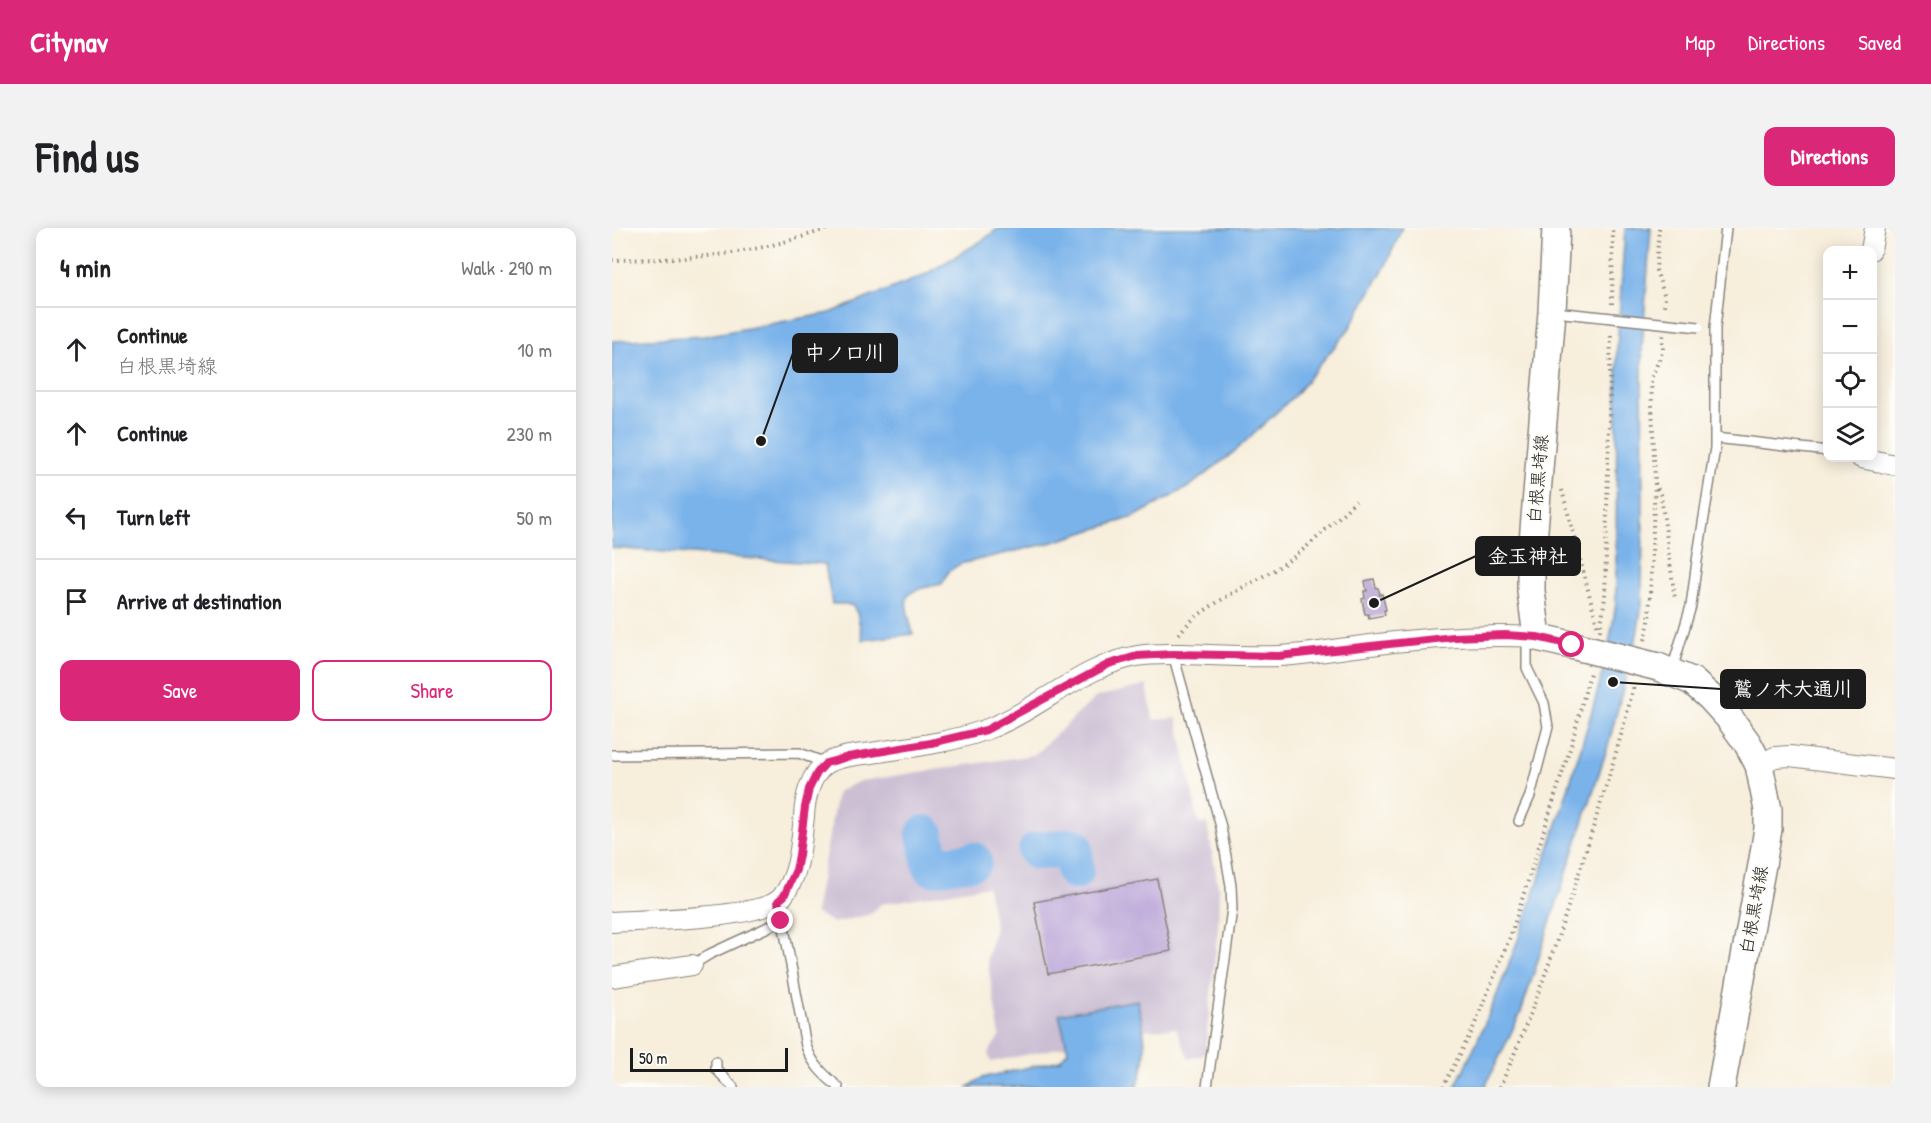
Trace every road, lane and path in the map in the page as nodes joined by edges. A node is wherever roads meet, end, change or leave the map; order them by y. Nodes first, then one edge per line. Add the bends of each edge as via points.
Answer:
1 (829, 228) edge
2 (1556, 228) edge
3 (1726, 228) edge
4 (1875, 228) edge
5 (1872, 246) edge
6 (612, 260) edge
7 (1558, 312) junction
8 (1715, 328) junction
9 (1715, 438) junction
10 (1823, 451) edge
11 (1877, 461) edge
12 (1895, 465) edge
13 (1539, 469) junction
14 (1655, 482) dead end
15 (1356, 501) dead end
16 (1600, 633) dead end
17 (1532, 636) junction
18 (1681, 640) junction
19 (1173, 654) junction
20 (1665, 669) junction
21 (612, 755) edge
22 (826, 763) junction
23 (1760, 765) junction
24 (1895, 769) edge
25 (1519, 821) dead end
26 (778, 901) junction
27 (781, 921) junction
28 (612, 922) edge
29 (692, 965) joint
30 (612, 977) edge
31 (716, 1062) dead end
32 (733, 1087) edge
33 (838, 1087) edge
34 (1207, 1087) edge
35 (1722, 1087) edge

1 - 6 path via 755,248 696,257
2 - 7 main road, 白根黒埼線
3 - 8 lane
4 - 5 street
7 - 8 lane, bridge
7 - 13 main road, 白根黒埼線
8 - 9 lane
9 - 10 lane
9 - 18 lane via 1691,606
11 - 12 street
13 - 16 path via 1560,480
13 - 17 main road, 白根黒埼線 via 1531,566
14 - 18 path via 1661,496
15 - 19 path via 1304,550 1184,627 1175,639
17 - 19 street via 1454,637 1279,656
17 - 20 main road, 白根黒埼線, bridge
17 - 25 lane via 1527,668 1544,703 1548,727 1530,796
18 - 20 lane
19 - 22 street via 1137,656 1109,664 986,730
19 - 34 lane via 1221,827 1231,886 1232,909
20 - 23 main road, 白根黒埼線 via 1692,681 1710,697 1742,735
21 - 22 lane via 799,753
22 - 26 street via 809,789 796,870
23 - 24 street via 1775,757 1790,756
23 - 35 main road, 白根黒埼線 via 1768,830
26 - 27 lane
26 - 28 street via 715,916
27 - 29 lane
27 - 33 lane via 806,1046 817,1069
29 - 30 street
31 - 32 lane via 716,1069

